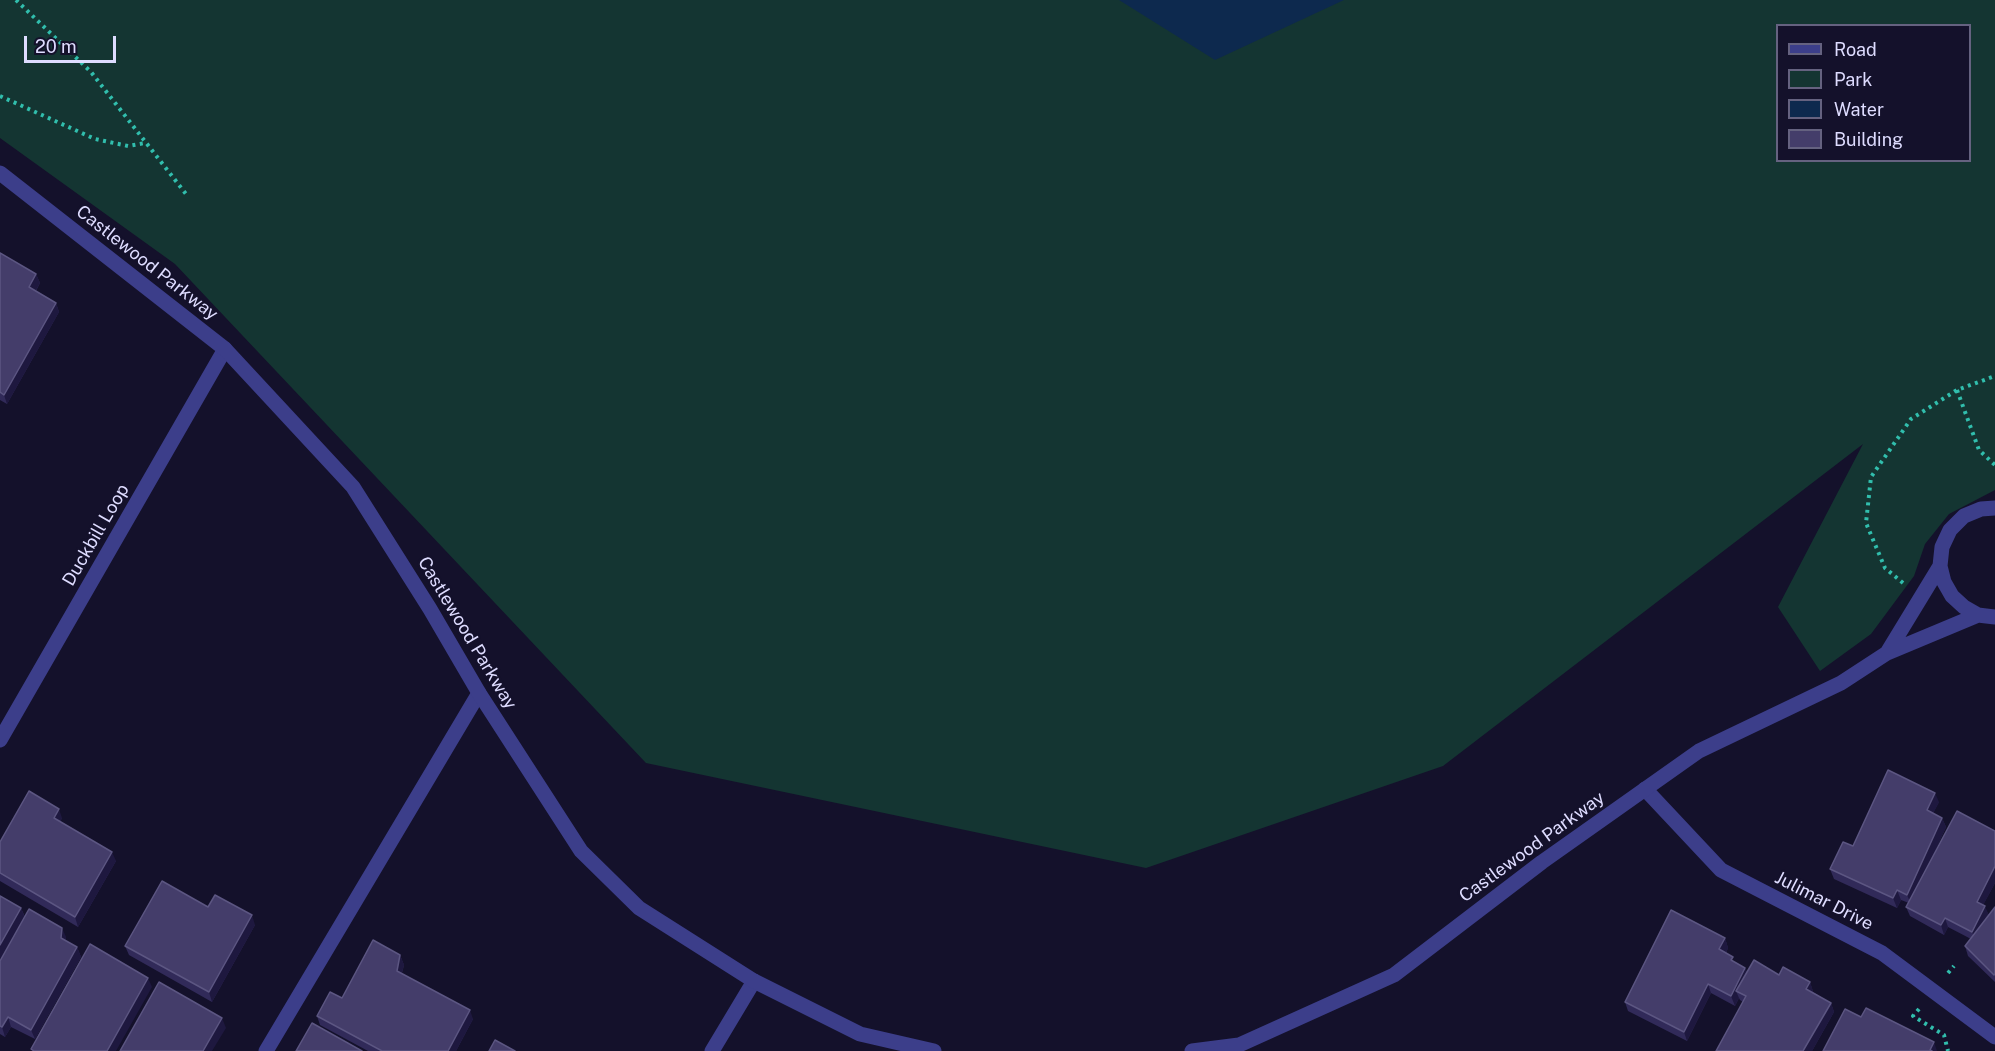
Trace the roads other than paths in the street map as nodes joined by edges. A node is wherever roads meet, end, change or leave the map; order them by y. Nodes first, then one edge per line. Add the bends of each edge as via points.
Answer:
1 (0, 173) edge
2 (225, 349) junction
3 (1995, 508) edge
4 (1940, 566) junction
5 (1978, 615) junction
6 (1995, 617) edge
7 (1887, 653) junction
8 (479, 693) junction
9 (0, 740) edge
10 (1644, 789) junction
11 (754, 981) junction
12 (1995, 1037) edge
13 (266, 1051) edge
14 (712, 1051) edge
15 (934, 1051) edge
16 (1192, 1051) edge

1 - 2 street, Castlewood Parkway
2 - 8 street, Castlewood Parkway via 352,487
2 - 9 street, Duckbill Loop
3 - 4 street, Castlewood Parkway via 1964,516 1950,530 1942,547
4 - 5 street via 1952,596
4 - 7 street, Castlewood Parkway
5 - 6 street
5 - 7 street, Castlewood Parkway
7 - 10 street, Castlewood Parkway via 1841,683 1699,751
8 - 11 street, Castlewood Parkway via 581,850 639,908
8 - 13 street
10 - 12 street, Julimar Drive via 1722,870 1882,953
10 - 16 street, Castlewood Parkway via 1394,975 1239,1045
11 - 14 street
11 - 15 street, Castlewood Parkway via 860,1034

